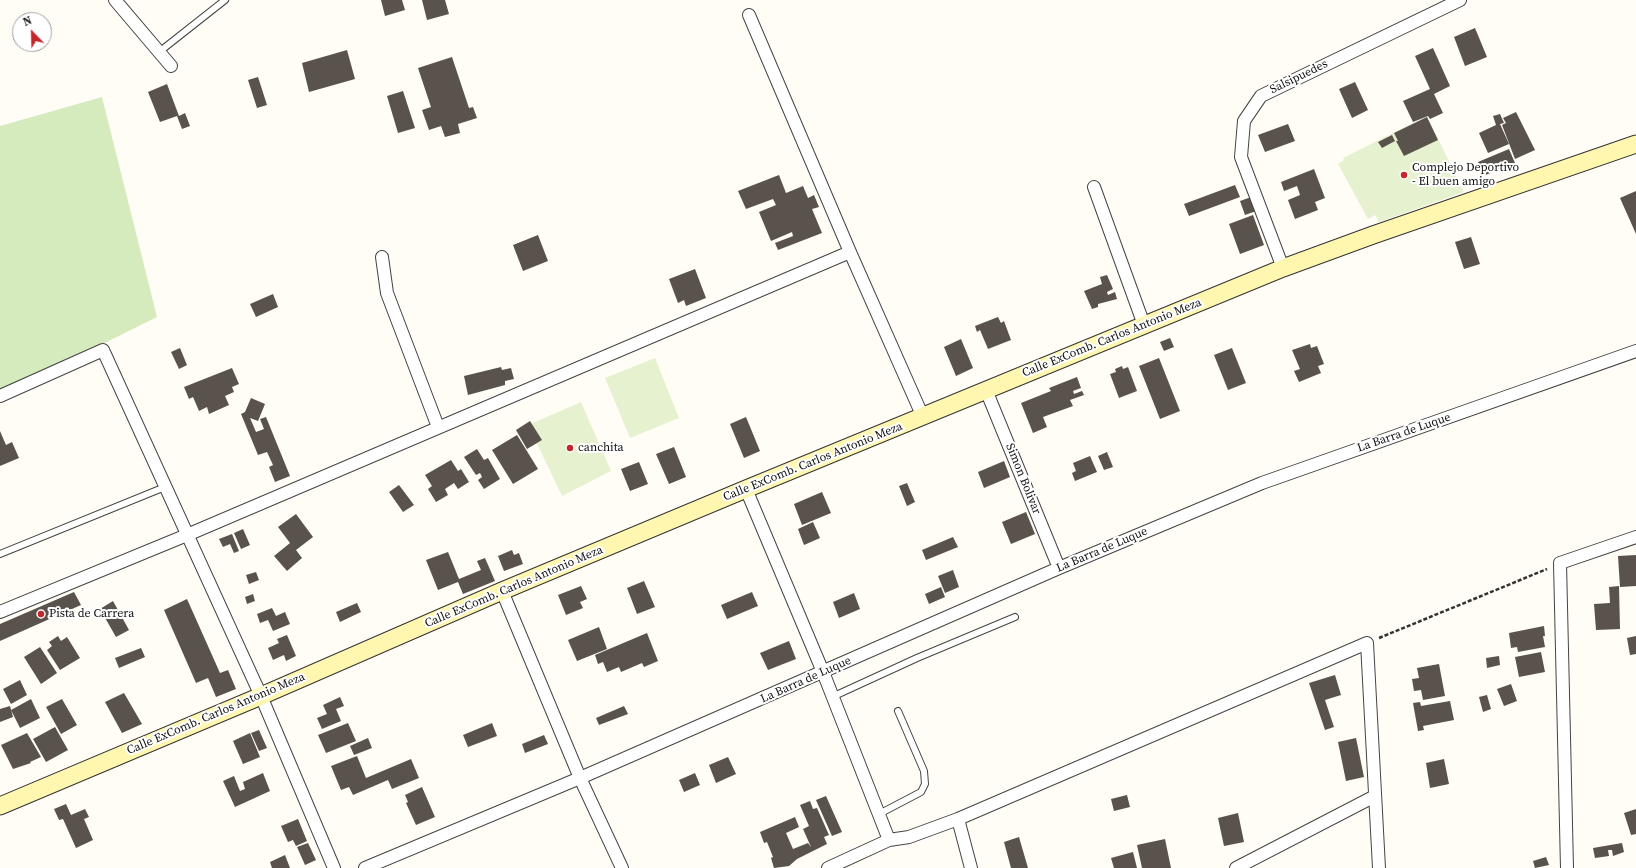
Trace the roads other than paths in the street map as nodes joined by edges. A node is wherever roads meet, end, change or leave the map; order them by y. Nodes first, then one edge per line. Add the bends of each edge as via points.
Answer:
1 (115, 0) edge
2 (225, 0) edge
3 (1460, 0) edge
4 (749, 15) dead end
5 (159, 52) junction
6 (171, 66) dead end
7 (1636, 144) edge
8 (1094, 187) dead end
9 (850, 252) junction
10 (382, 257) dead end
11 (1283, 268) junction
12 (1144, 325) junction
13 (1636, 351) edge
14 (986, 390) junction
15 (0, 396) edge
16 (923, 417) junction
17 (438, 426) junction
18 (165, 487) junction
19 (746, 488) junction
20 (187, 535) junction
21 (1636, 537) edge
22 (0, 554) edge
23 (1059, 568) junction
24 (502, 591) junction
25 (0, 612) edge
26 (1015, 617) dead end
27 (823, 672) junction
28 (261, 696) junction
29 (832, 697) junction
30 (898, 711) dead end
31 (580, 778) junction
32 (1375, 796) junction
33 (0, 806) edge
34 (879, 814) junction
35 (958, 819) junction
36 (889, 840) junction
37 (334, 868) edge
38 (365, 868) edge
39 (622, 868) edge
40 (828, 868) edge
41 (971, 868) edge
42 (1236, 868) edge
43 (1379, 868) edge
44 (1567, 868) edge

1 - 5 street
2 - 5 lane
3 - 11 street, Salsipuedes via 1261,96 1244,121 1241,157
4 - 9 street
5 - 6 street
7 - 11 street, Calle ExComb. Carlos Antonio Meza
8 - 12 street
9 - 16 street
9 - 17 street
10 - 17 street via 387,293
11 - 12 street, Calle ExComb. Carlos Antonio Meza
12 - 14 street, Calle ExComb. Carlos Antonio Meza
13 - 23 street, La Barra de Luque via 1262,483
14 - 16 street, Calle ExComb. Carlos Antonio Meza
14 - 23 street, Simon Bolivar
15 - 18 street via 103,350
16 - 19 street, Calle ExComb. Carlos Antonio Meza
17 - 20 street
18 - 20 street
18 - 22 lane
19 - 24 street, Calle ExComb. Carlos Antonio Meza
19 - 27 street
20 - 25 street
20 - 28 street
21 - 44 street via 1560,563
23 - 27 street, La Barra de Luque
24 - 28 street, Calle ExComb. Carlos Antonio Meza
24 - 31 street
26 - 29 lane
27 - 29 street
27 - 31 street, La Barra de Luque
28 - 33 street, Calle ExComb. Carlos Antonio Meza
28 - 37 street
29 - 34 street
30 - 34 lane via 924,771 925,784 921,792
31 - 38 street, La Barra de Luque
31 - 39 street
32 - 35 street via 1367,642
32 - 42 street
32 - 43 street
34 - 36 street
35 - 36 street via 909,837
35 - 41 street
36 - 40 street

